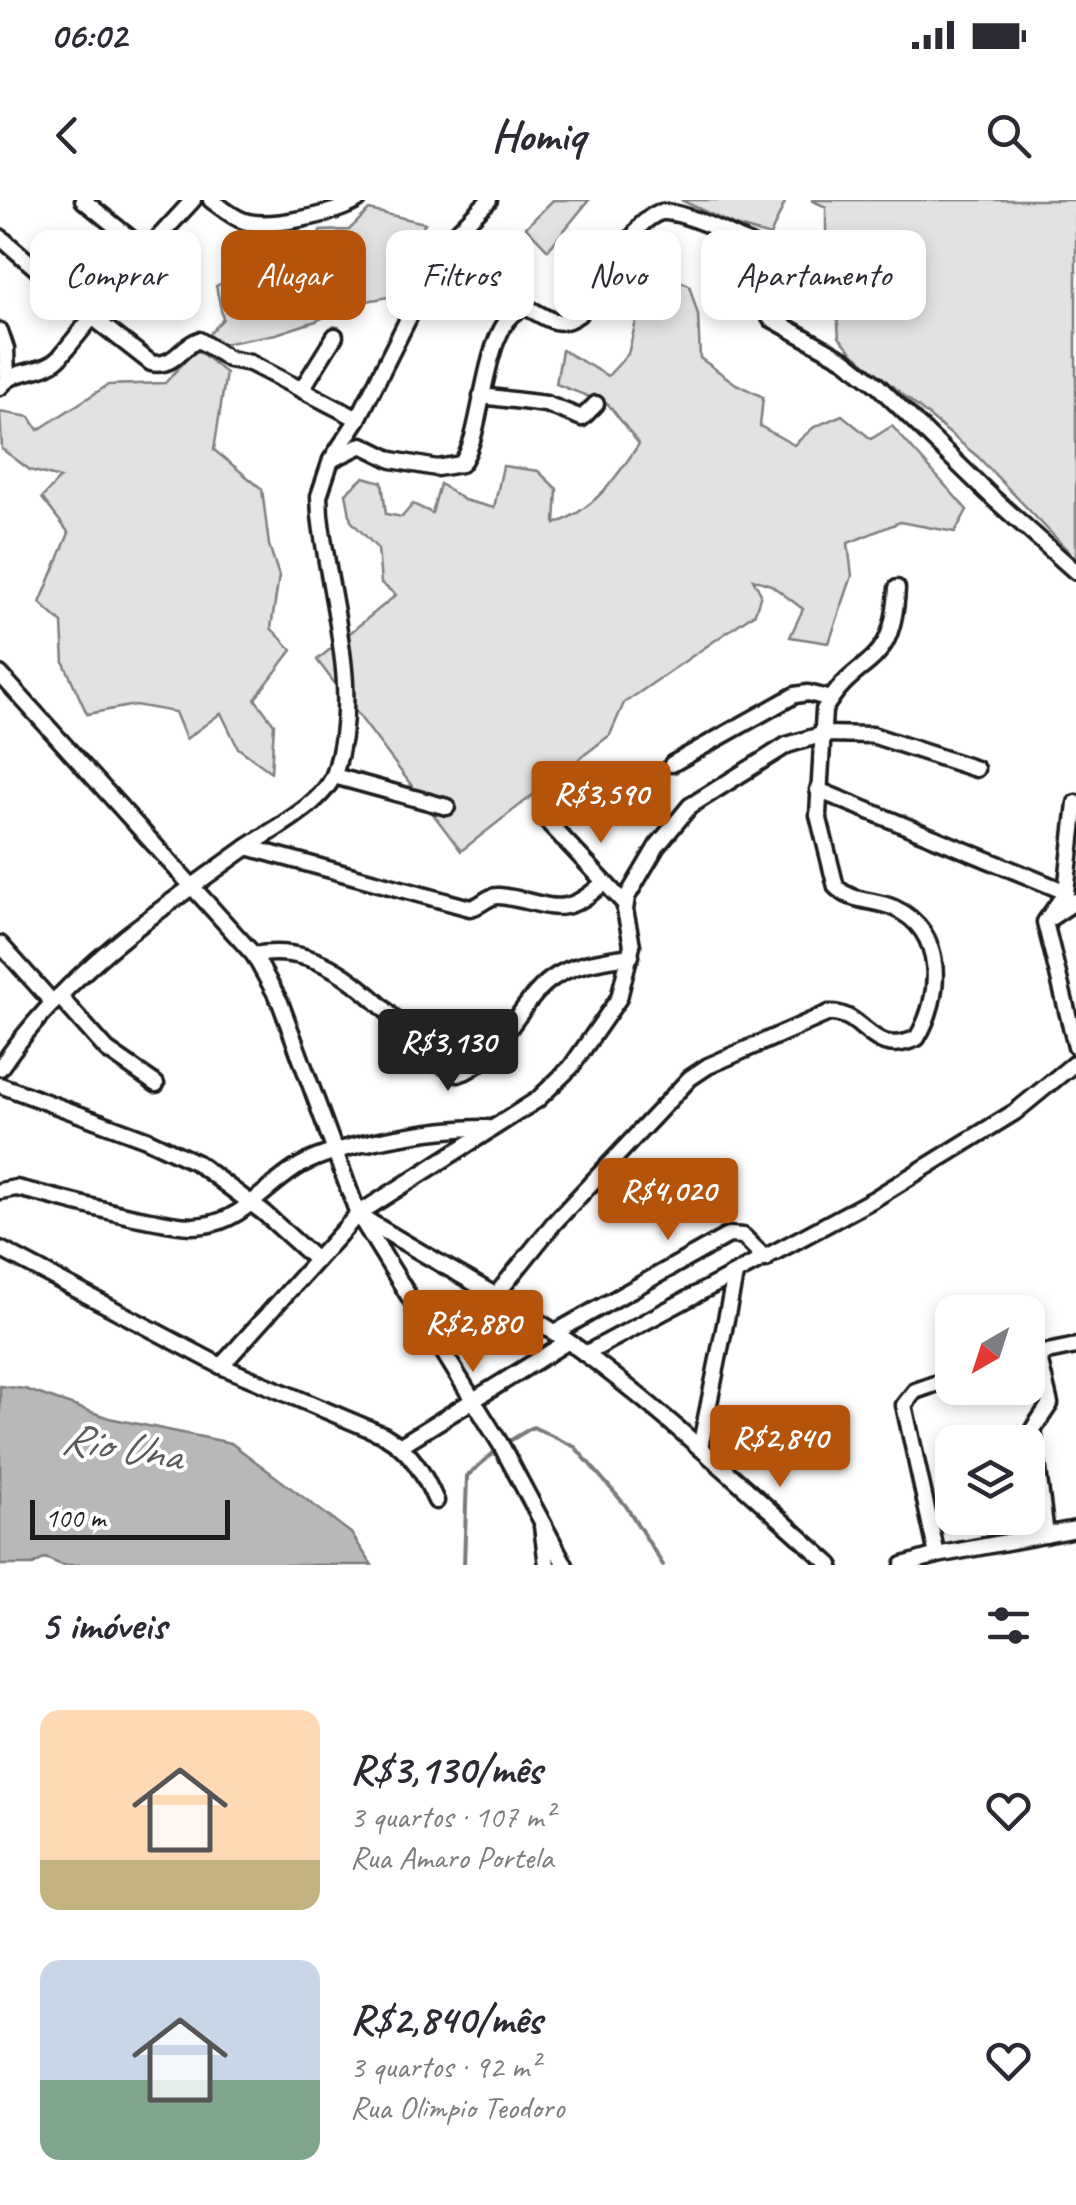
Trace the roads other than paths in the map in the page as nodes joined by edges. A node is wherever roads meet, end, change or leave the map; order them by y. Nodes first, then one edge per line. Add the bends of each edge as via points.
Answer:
1 (83, 200) edge
2 (193, 200) edge
3 (211, 200) edge
4 (358, 200) edge
5 (488, 200) edge
6 (119, 230) edge
7 (166, 230) edge
8 (0, 237) edge
9 (30, 263) edge
10 (88, 320) edge
11 (96, 320) edge
12 (0, 332) edge
13 (335, 336) dead end
14 (3, 383) edge
15 (302, 389) junction
16 (480, 396) junction
17 (596, 404) dead end
18 (358, 419) junction
19 (331, 460) junction
20 (1076, 572) edge
21 (897, 588) dead end
22 (0, 674) edge
23 (831, 699) junction
24 (824, 734) junction
25 (672, 764) dead end
26 (976, 769) dead end
27 (334, 776) junction
28 (818, 790) junction
29 (1076, 803) edge
30 (447, 807) dead end
31 (544, 818) dead end
32 (247, 847) junction
33 (604, 882) junction
34 (194, 887) junction
35 (1071, 897) edge
36 (625, 904) junction
37 (0, 944) edge
38 (254, 955) junction
39 (631, 956) junction
40 (56, 999) junction
41 (1076, 1046) edge
42 (1076, 1062) edge
43 (0, 1068) edge
44 (156, 1084) dead end
45 (0, 1085) edge
46 (489, 1128) junction
47 (337, 1153) junction
48 (0, 1191) edge
49 (251, 1204) junction
50 (358, 1214) junction
51 (0, 1248) edge
52 (766, 1259) junction
53 (316, 1260) junction
54 (735, 1275) junction
55 (496, 1295) junction
56 (561, 1338) junction
57 (1076, 1346) edge
58 (1045, 1352) edge
59 (585, 1354) junction
60 (220, 1366) junction
61 (935, 1385) edge
62 (1045, 1390) edge
63 (474, 1400) junction
64 (401, 1445) junction
65 (700, 1448) junction
66 (436, 1502) dead end
67 (539, 1513) junction
68 (1076, 1529) edge
69 (1046, 1535) junction
70 (937, 1555) junction
71 (547, 1565) edge
72 (566, 1565) edge
73 (830, 1565) edge
74 (904, 1565) edge

1 - 6 street
2 - 7 street
3 - 4 street via 244,221 266,224
5 - 18 street via 438,259
8 - 9 street
10 - 14 street via 51,366
11 - 15 street via 156,364 172,362 197,340
12 - 14 street via 6,348
13 - 15 street
15 - 18 street
16 - 17 street via 546,404 578,418
16 - 19 street via 468,455 460,464 437,468 392,460 362,445
16 - 20 street via 514,312 525,307 559,324 569,322 642,224 658,213 683,215 778,258 767,314 877,386
18 - 19 street
19 - 27 street via 319,496 345,677
21 - 23 street via 895,624 881,652
22 - 34 street
23 - 24 street
23 - 25 street via 795,695
24 - 26 street via 872,735
24 - 28 street
24 - 36 street via 787,745 690,806 657,846
27 - 30 street
27 - 32 street via 304,809
28 - 35 street
28 - 55 street via 819,827 836,887 857,900 896,908 920,926 931,946 933,1001 917,1038 906,1044 880,1041 845,1015 829,1012 708,1066 653,1114
29 - 35 street
31 - 33 street
32 - 33 street via 470,908 496,896 540,906 574,904
32 - 34 street
33 - 36 street
34 - 38 street
34 - 40 street
35 - 41 street via 1045,922
36 - 39 street
37 - 40 street
38 - 39 street via 286,951 345,975 458,1074 559,974
38 - 47 street via 280,1002
39 - 46 street via 619,998 570,1067 537,1100
40 - 43 street
40 - 44 street via 107,1050
42 - 52 street via 1016,1112
45 - 49 street via 179,1154
46 - 47 street via 420,1133
46 - 50 street
47 - 49 street via 296,1168
47 - 50 street
48 - 49 street via 16,1188 193,1226 219,1222
49 - 53 street
50 - 53 street
50 - 55 street
50 - 63 street
51 - 60 street
52 - 54 street
52 - 56 street via 743,1236 729,1235
53 - 60 street
54 - 59 street
54 - 65 street
55 - 56 street
56 - 59 street
56 - 63 street
57 - 58 street
59 - 65 street
60 - 64 street
61 - 70 street via 910,1395 904,1413
62 - 69 street via 1050,1404 1033,1429
63 - 64 street
63 - 67 street
64 - 66 street
65 - 73 street
67 - 71 street
67 - 72 street
68 - 69 street
69 - 70 street
70 - 74 street

